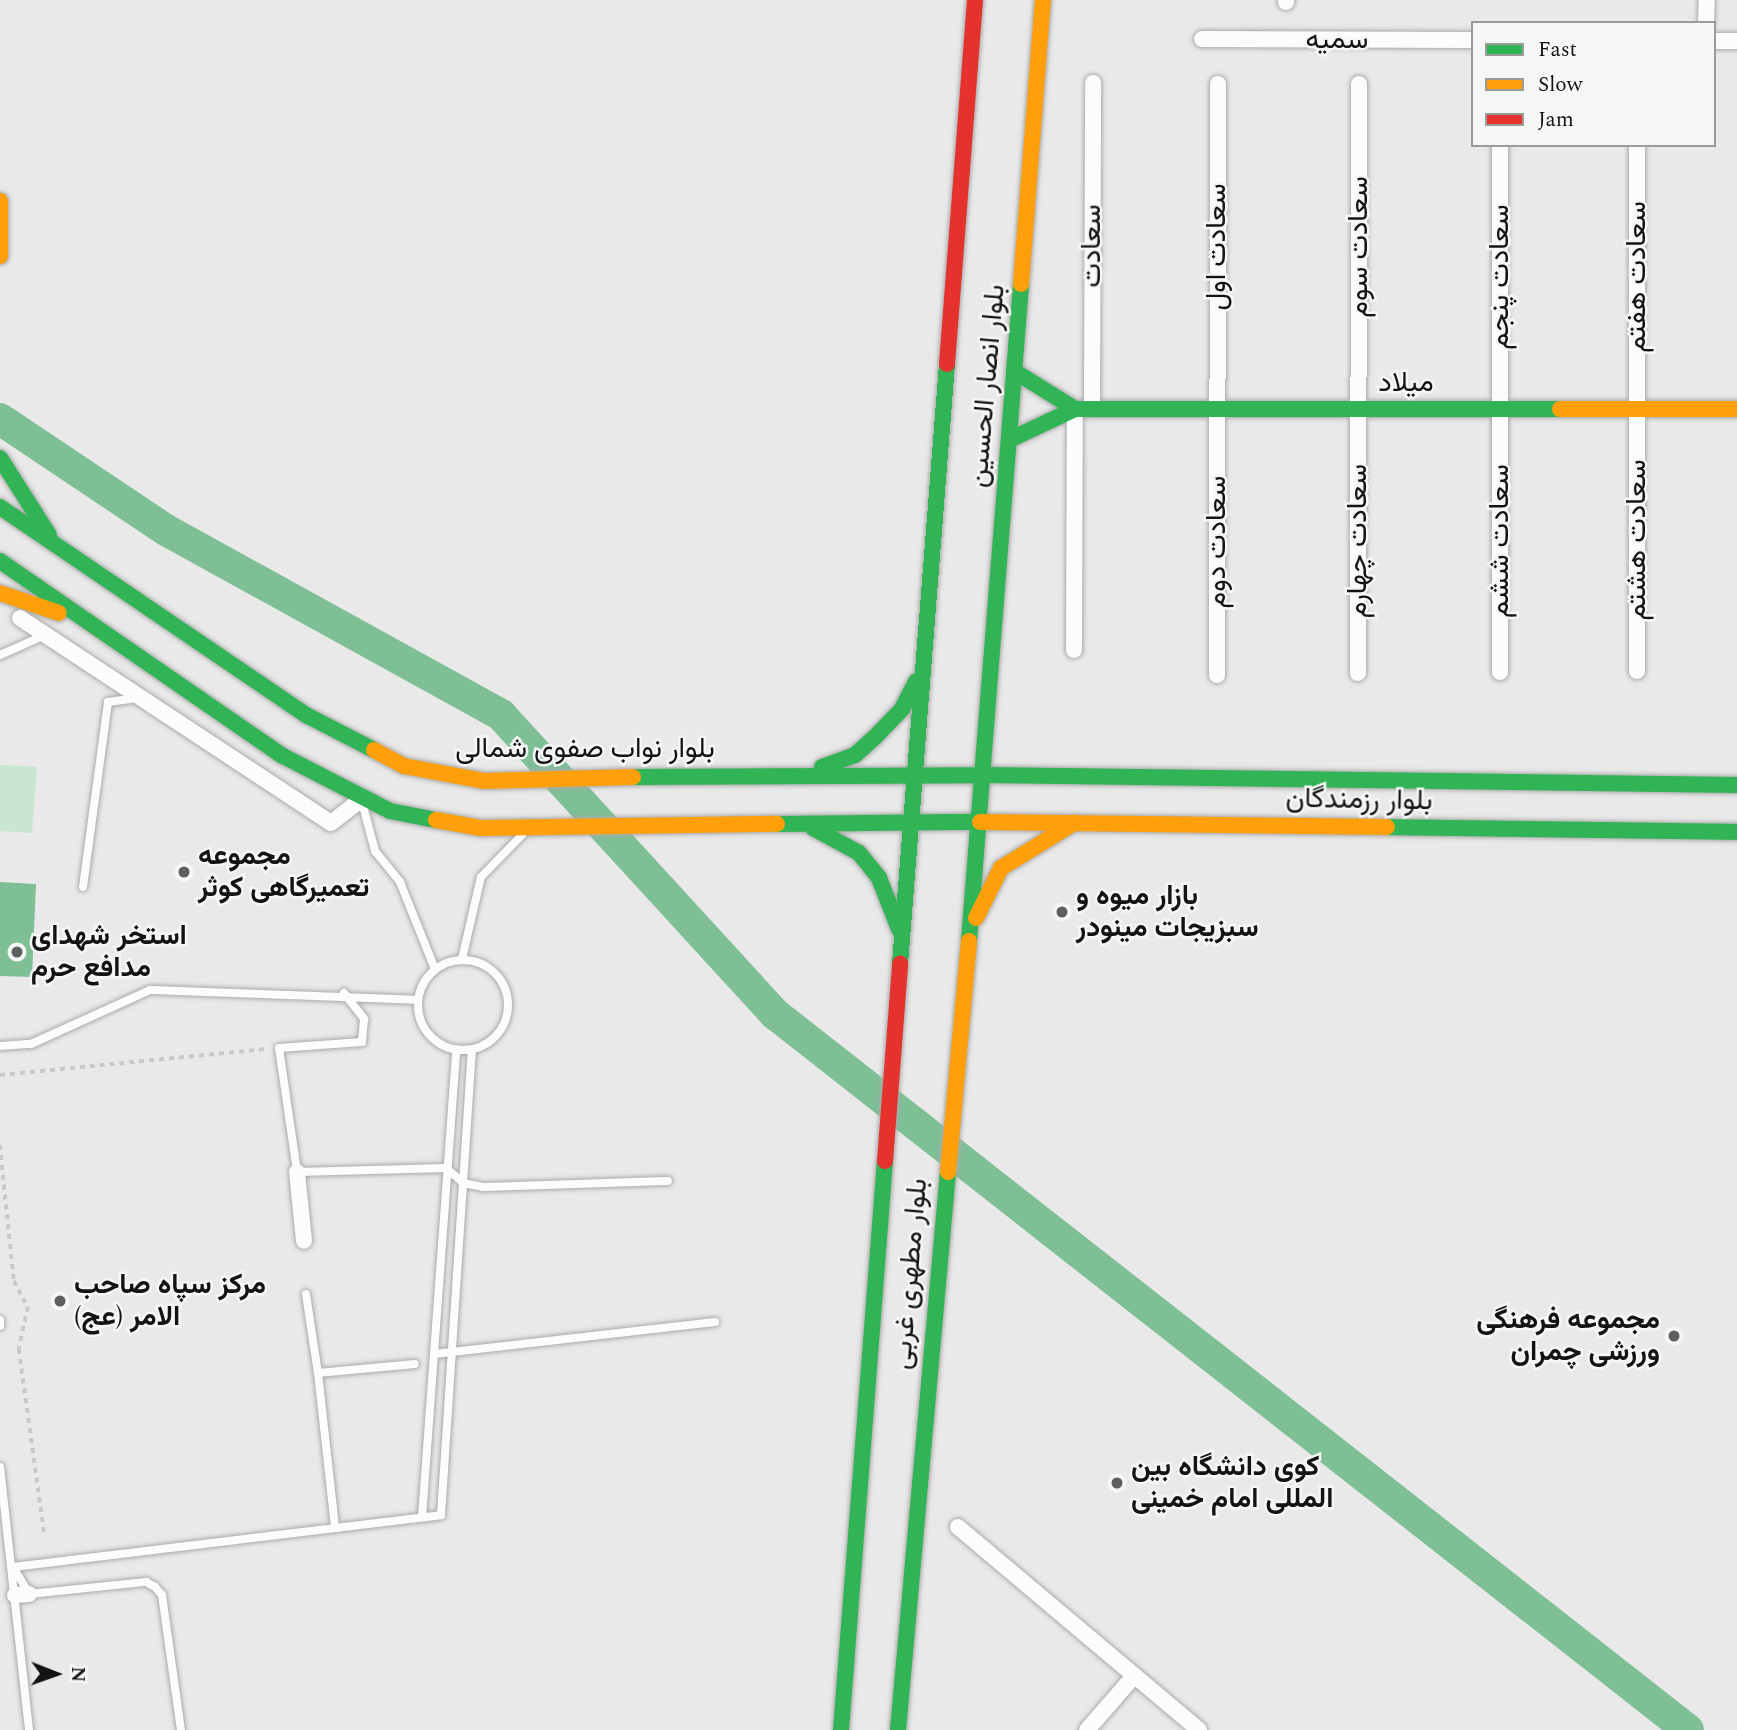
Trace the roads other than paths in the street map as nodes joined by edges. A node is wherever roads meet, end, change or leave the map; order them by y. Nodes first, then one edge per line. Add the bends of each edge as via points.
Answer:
1 (975, 0) edge
2 (1043, 0) edge
3 (1707, 0) edge
4 (1706, 21) edge
5 (1202, 39) dead end
6 (1471, 40) edge
7 (1716, 41) edge
8 (1737, 41) edge
9 (1093, 83) dead end
10 (1218, 84) dead end
11 (1359, 85) dead end
12 (1500, 147) edge
13 (1637, 147) edge
14 (0, 201) edge
15 (0, 256) edge
16 (1014, 371) junction
17 (1074, 409) junction
18 (1092, 409) junction
19 (1217, 409) junction
20 (1359, 409) junction
21 (1500, 409) junction
22 (1637, 409) junction
23 (1737, 409) edge
24 (1009, 440) junction
25 (0, 458) edge
26 (0, 507) edge
27 (58, 547) junction
28 (0, 561) edge
29 (0, 593) edge
30 (20, 618) dead end
31 (45, 635) junction
32 (108, 636) junction
33 (923, 650) junction
34 (1074, 650) dead end
35 (0, 654) edge
36 (1637, 671) dead end
37 (1500, 672) dead end
38 (1358, 673) dead end
39 (1217, 675) dead end
40 (139, 697) junction
41 (808, 772) junction
42 (912, 773) junction
43 (982, 775) junction
44 (1737, 785) edge
45 (362, 799) junction
46 (980, 822) junction
47 (1074, 823) junction
48 (806, 824) junction
49 (909, 824) junction
50 (531, 828) junction
51 (1737, 832) edge
52 (83, 887) dead end
53 (902, 940) junction
54 (964, 955) junction
55 (462, 959) junction
56 (435, 969) junction
57 (344, 993) junction
58 (418, 1000) junction
59 (0, 1046) edge
60 (472, 1050) junction
61 (456, 1051) junction
62 (446, 1168) junction
63 (297, 1172) junction
64 (668, 1181) dead end
65 (463, 1183) junction
66 (304, 1241) dead end
67 (306, 1294) dead end
68 (0, 1320) edge
69 (715, 1322) dead end
70 (0, 1326) edge
71 (434, 1354) junction
72 (452, 1355) junction
73 (415, 1364) dead end
74 (318, 1373) junction
75 (0, 1466) edge
76 (422, 1517) junction
77 (958, 1527) dead end
78 (335, 1528) junction
79 (13, 1567) junction
80 (22, 1594) junction
81 (1134, 1675) junction
82 (29, 1730) edge
83 (181, 1730) edge
84 (841, 1730) edge
85 (898, 1730) edge
86 (1087, 1730) edge
87 (1199, 1730) edge

1 - 33 main road, بلوار انصار الحسین
2 - 16 main road, بلوار انصار الحسین
3 - 4 street
5 - 6 street, سمیه
7 - 8 street
9 - 18 street, سعادت
10 - 19 street, سعادت اول
11 - 20 street, سعادت سوم
12 - 21 street, سعادت پنجم
13 - 22 street, سعادت هفتم
14 - 15 main road
16 - 17 main road
16 - 24 main road, بلوار انصار الحسین
17 - 18 main road, میلاد
17 - 24 main road
17 - 34 street
18 - 19 main road, میلاد
19 - 20 main road, میلاد
19 - 39 street, سعادت دوم
20 - 21 main road, میلاد
20 - 38 street, سعادت چهارم
21 - 22 main road, میلاد
21 - 37 street, سعادت ششم
22 - 23 main road, میلاد
22 - 36 street, سعادت هشتم
24 - 43 main road, بلوار انصار الحسین
25 - 27 main road
26 - 27 main road, بلوار نواب صفوی شمالی
27 - 41 main road, بلوار نواب صفوی شمالی via 359,746 445,775 531,781
28 - 32 main road
29 - 32 main road
30 - 31 street
31 - 35 lane
31 - 40 street
32 - 45 main road via 283,756
33 - 41 main road via 902,709 855,755
33 - 42 main road, بلوار انصار الحسین
40 - 45 street via 331,823
40 - 52 lane via 108,702
41 - 42 main road, بلوار نواب صفوی شمالی
42 - 43 main road, بلوار رزمندگان
42 - 49 main road, بلوار انصار الحسین
43 - 44 main road, بلوار رزمندگان
43 - 46 main road, بلوار انصار الحسین
45 - 50 main road via 437,822
45 - 56 lane via 375,851 400,882
46 - 47 main road, بلوار رزمندگان
46 - 49 main road, بلوار رزمندگان
46 - 54 main road, بلوار مطهری غربی
47 - 51 main road, بلوار رزمندگان
47 - 54 main road via 1001,868
48 - 49 main road
48 - 50 main road
48 - 53 main road via 859,853 879,878
49 - 53 main road, بلوار مطهری غربی
50 - 55 lane via 503,849 481,877
53 - 84 main road, بلوار مطهری غربی
54 - 85 main road, بلوار مطهری غربی
55 - 56 lane
55 - 60 lane via 494,972 508,1005 498,1034
56 - 58 lane
57 - 58 lane
57 - 59 lane via 150,990 31,1044
57 - 63 lane via 364,1019 362,1042 279,1048
58 - 61 lane via 429,1036
60 - 61 lane
60 - 65 lane
61 - 62 lane
62 - 63 lane
62 - 65 lane
62 - 71 lane
63 - 66 street
64 - 65 lane
65 - 72 lane
67 - 74 lane
68 - 70 lane
69 - 72 lane
71 - 72 lane
71 - 76 lane
72 - 76 lane via 441,1515
73 - 74 lane
74 - 78 lane
75 - 79 lane
76 - 78 lane
77 - 81 street
78 - 79 lane
79 - 80 lane
79 - 80 lane
80 - 82 lane
80 - 83 lane via 146,1582 155,1587 162,1595
81 - 86 street
81 - 87 street

